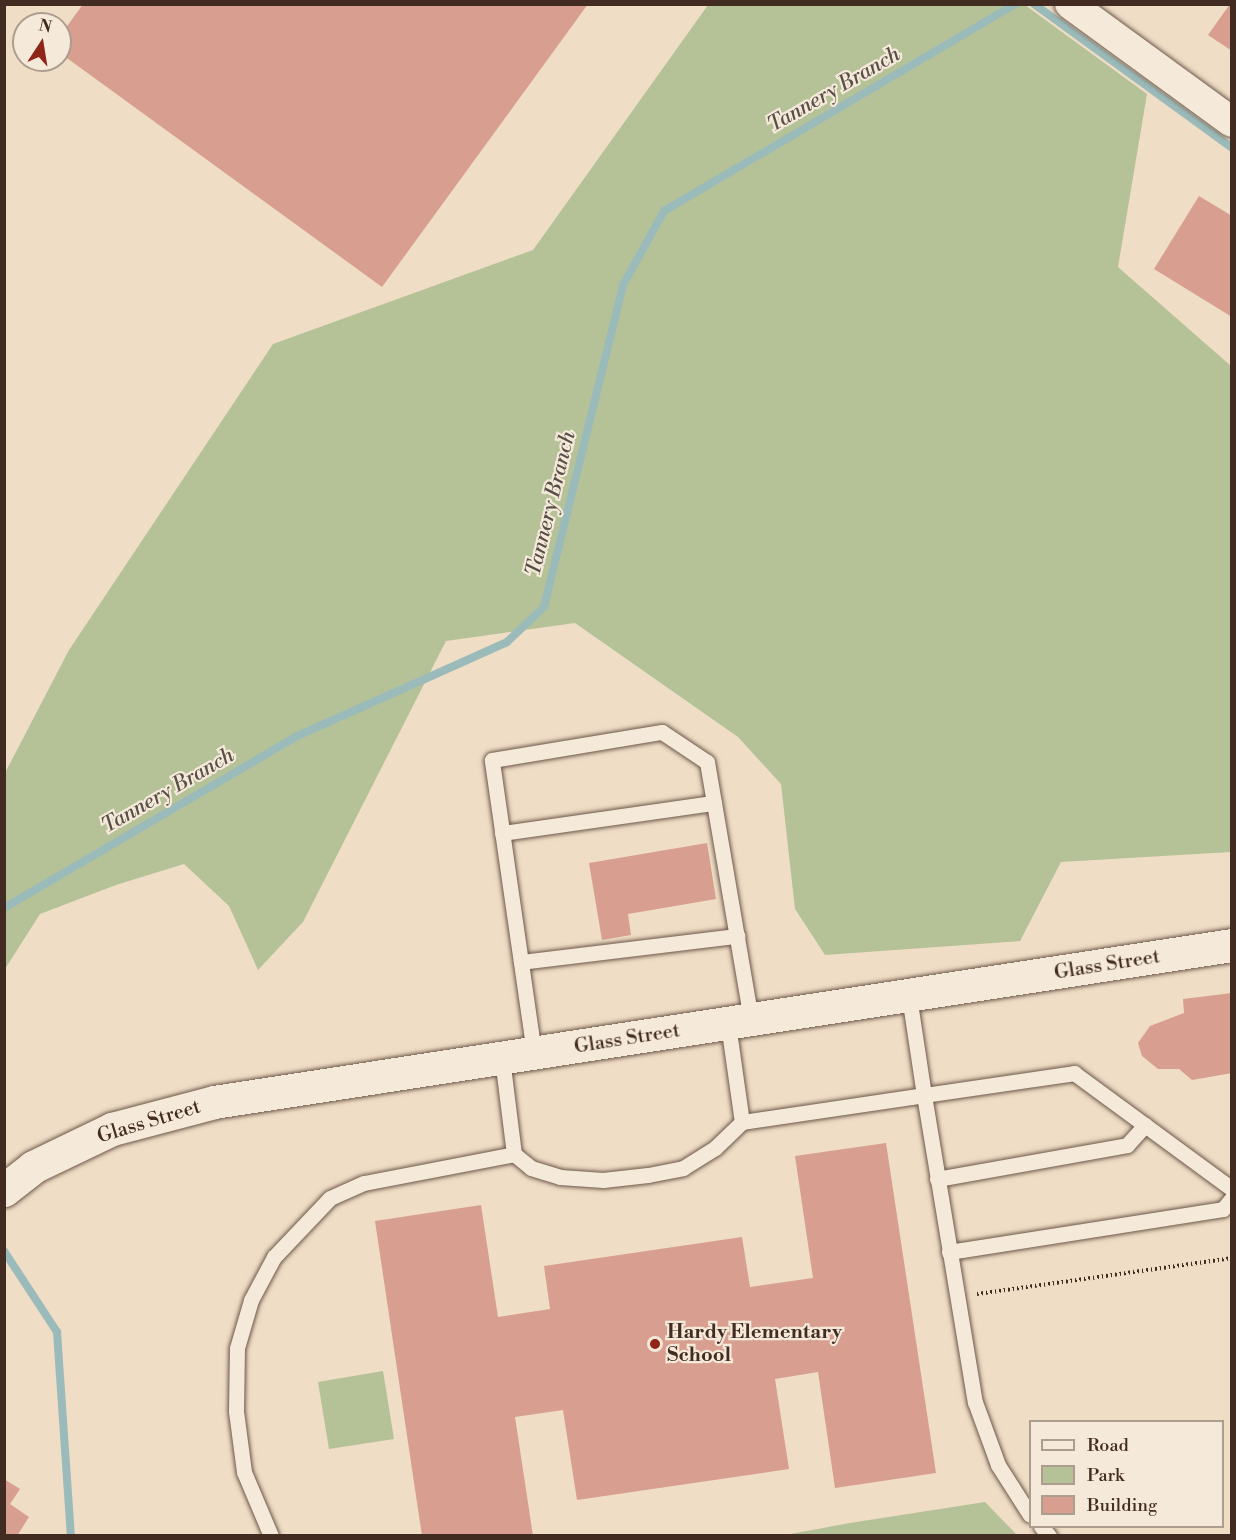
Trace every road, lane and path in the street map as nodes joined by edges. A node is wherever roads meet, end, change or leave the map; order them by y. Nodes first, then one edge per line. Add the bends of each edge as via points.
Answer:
1 (1070, 4) edge
2 (1232, 122) edge
3 (714, 803) junction
4 (502, 833) junction
5 (737, 936) junction
6 (1232, 945) edge
7 (521, 962) junction
8 (909, 996) junction
9 (740, 1022) junction
10 (534, 1053) junction
11 (501, 1058) junction
12 (924, 1095) junction
13 (742, 1122) junction
14 (1145, 1125) junction
15 (514, 1154) junction
16 (937, 1179) junction
17 (1232, 1189) edge
18 (4, 1190) edge
19 (1232, 1198) edge
20 (949, 1252) junction
21 (1232, 1258) edge
22 (977, 1295) dead end
23 (1029, 1513) edge
24 (271, 1536) edge

1 - 2 street
3 - 4 lane
3 - 4 lane via 707,762 662,732 492,760
3 - 5 lane
4 - 7 lane
5 - 7 lane
5 - 9 lane
6 - 8 street, Glass Street
7 - 10 lane
8 - 9 street, Glass Street
8 - 12 lane
9 - 10 street, Glass Street
9 - 13 lane
10 - 11 street, Glass Street
11 - 15 lane
11 - 18 street, Glass Street via 214,1102 112,1129 33,1167
12 - 13 lane
12 - 14 lane via 1074,1072
12 - 16 lane
13 - 15 lane via 715,1148 683,1168 648,1175 603,1180 561,1177 531,1168
14 - 16 lane via 1127,1145
14 - 17 lane
15 - 24 lane via 364,1183 330,1198 274,1257 251,1299 237,1348 236,1411 244,1472
16 - 20 lane
19 - 20 lane via 1223,1209
20 - 23 lane via 975,1402 998,1465
21 - 22 path

